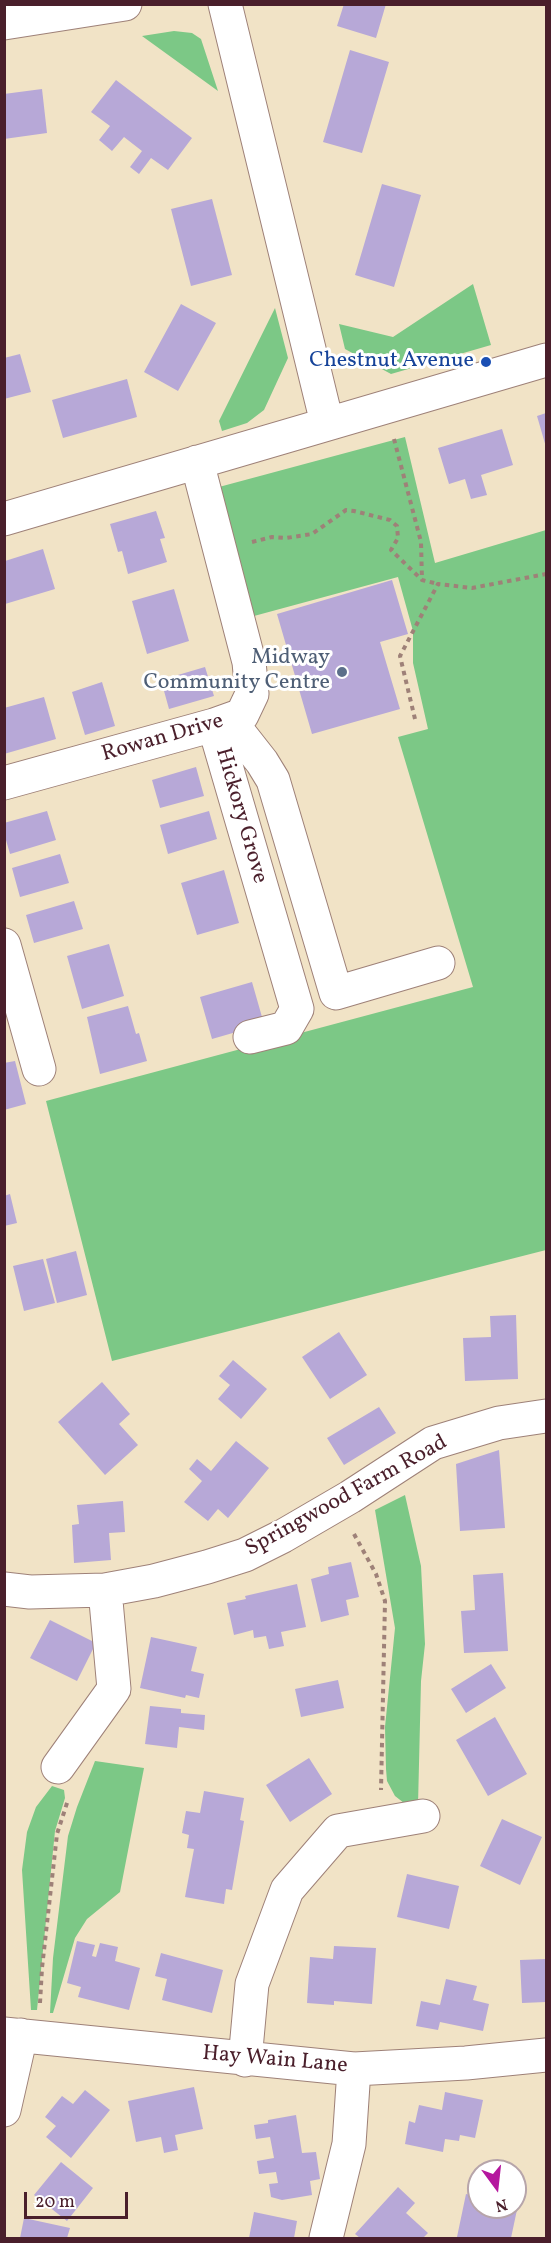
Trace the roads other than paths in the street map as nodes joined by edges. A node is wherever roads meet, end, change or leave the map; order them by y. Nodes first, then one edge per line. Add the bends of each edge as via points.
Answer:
1 (125, 4) edge
2 (225, 4) edge
3 (4, 23) edge
4 (546, 360) edge
5 (327, 423) junction
6 (197, 462) junction
7 (4, 519) edge
8 (222, 723) junction
9 (4, 783) edge
10 (8, 957) edge
11 (438, 963) dead end
12 (250, 1037) dead end
13 (39, 1069) dead end
14 (546, 1416) edge
15 (4, 1589) edge
16 (105, 1590) junction
17 (58, 1767) road end
18 (423, 1816) dead end
19 (22, 2035) edge
20 (546, 2055) edge
21 (245, 2060) junction
22 (354, 2069) junction
23 (4, 2110) edge
24 (326, 2238) edge

1 - 3 street
2 - 5 street
4 - 5 street
5 - 6 street
6 - 7 street
6 - 8 street, Rowan Drive via 249,662 252,694 242,714
8 - 9 street, Rowan Drive
8 - 11 street via 261,762 273,780 336,993
8 - 12 street, Hickory Grove via 266,907 297,1009 286,1028
10 - 13 street
14 - 16 street, Springwood Farm Road via 499,1423 433,1443 338,1504 245,1555 154,1581
15 - 16 street, Springwood Farm Road
16 - 17 street via 114,1689
18 - 21 street via 338,1831 287,1890 252,1984
19 - 21 street, Hay Wain Lane
19 - 23 street
20 - 22 street, Hay Wain Lane
21 - 22 street, Hay Wain Lane
22 - 24 street via 349,2144

